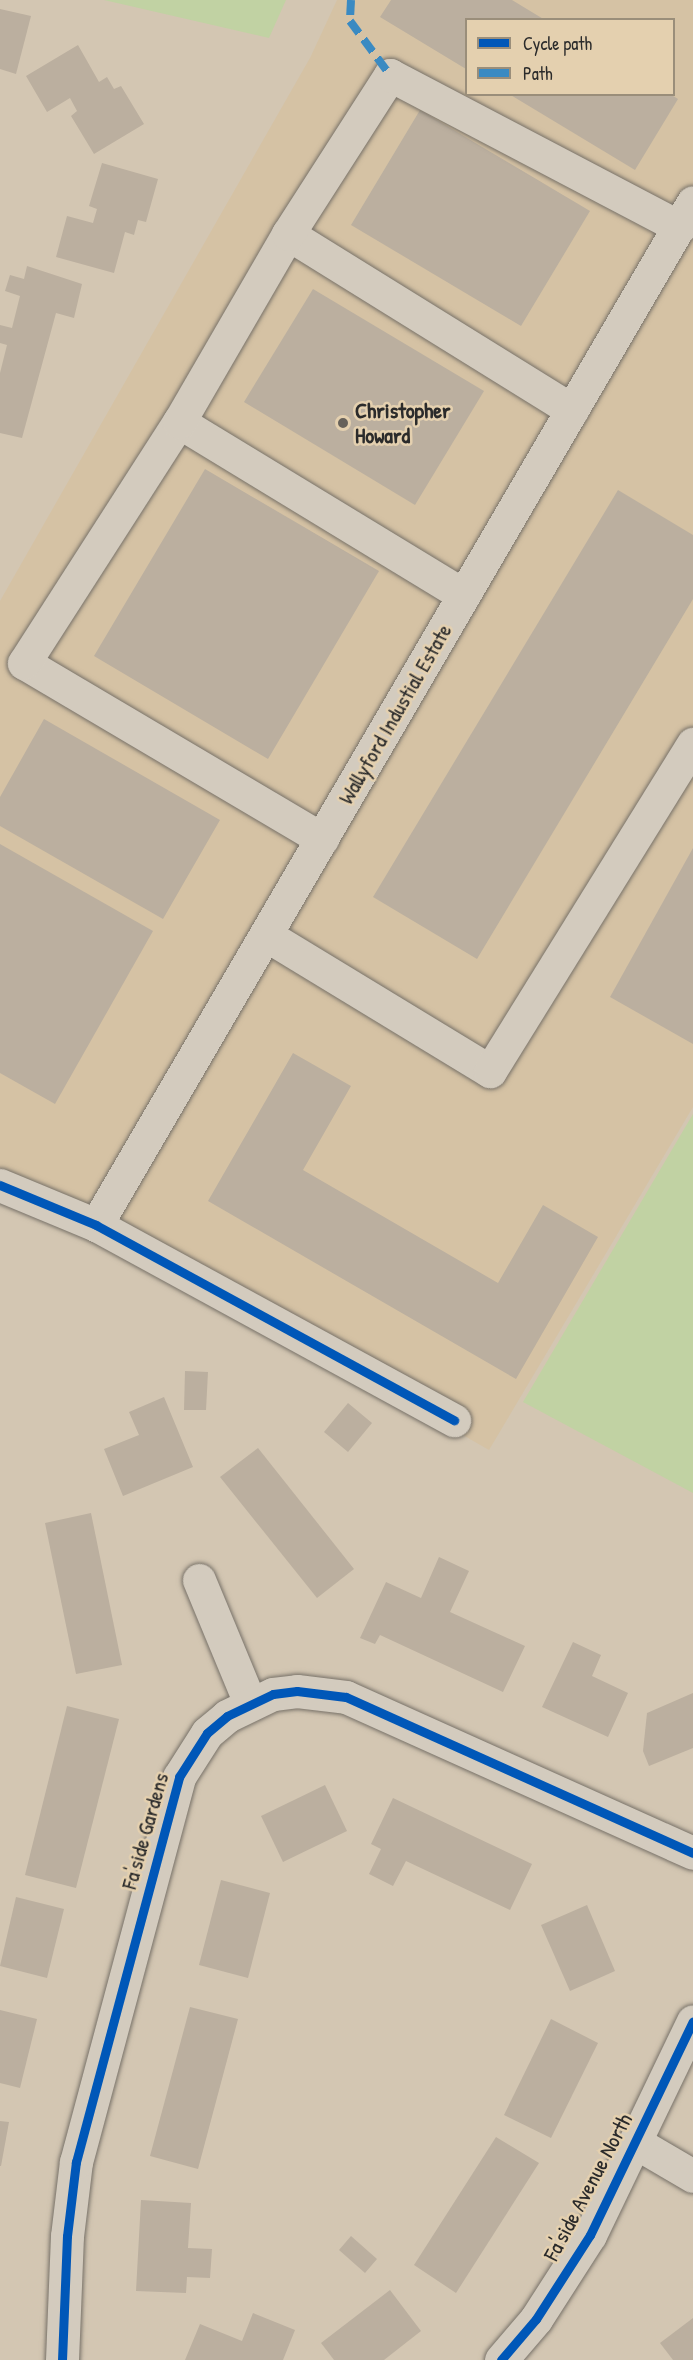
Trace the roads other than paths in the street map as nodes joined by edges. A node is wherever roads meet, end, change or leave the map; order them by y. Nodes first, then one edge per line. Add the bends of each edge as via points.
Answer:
1 (689, 209) edge
2 (288, 234) junction
3 (572, 410) junction
4 (179, 422) junction
5 (464, 595) junction
6 (693, 744) edge
7 (322, 839) junction
8 (266, 935) junction
9 (0, 1185) edge
10 (96, 1225) junction
11 (454, 1420) dead end
12 (199, 1580) dead end
13 (250, 1703) junction
14 (693, 1853) edge
15 (693, 2021) edge
16 (635, 2142) junction
17 (693, 2176) edge
18 (62, 2360) edge
19 (501, 2360) edge

1 - 2 street via 390,75
1 - 3 street, Wallyford Industial Estate
2 - 3 street
2 - 4 street
3 - 5 street, Wallyford Industial Estate
4 - 5 street
4 - 7 street via 24,663
5 - 7 street, Wallyford Industial Estate
6 - 8 street via 490,1071
7 - 8 street, Wallyford Industial Estate
8 - 10 street, Wallyford Industial Estate
9 - 10 street
10 - 11 street
12 - 13 street
13 - 14 street, Fa'side Gardens via 297,1691 346,1697
13 - 18 street, Fa'side Gardens via 207,1733 179,1777 76,2162 67,2236
15 - 16 street, Fa'side Avenue North
16 - 17 street
16 - 19 street, Fa'side Avenue North via 590,2235 537,2319

